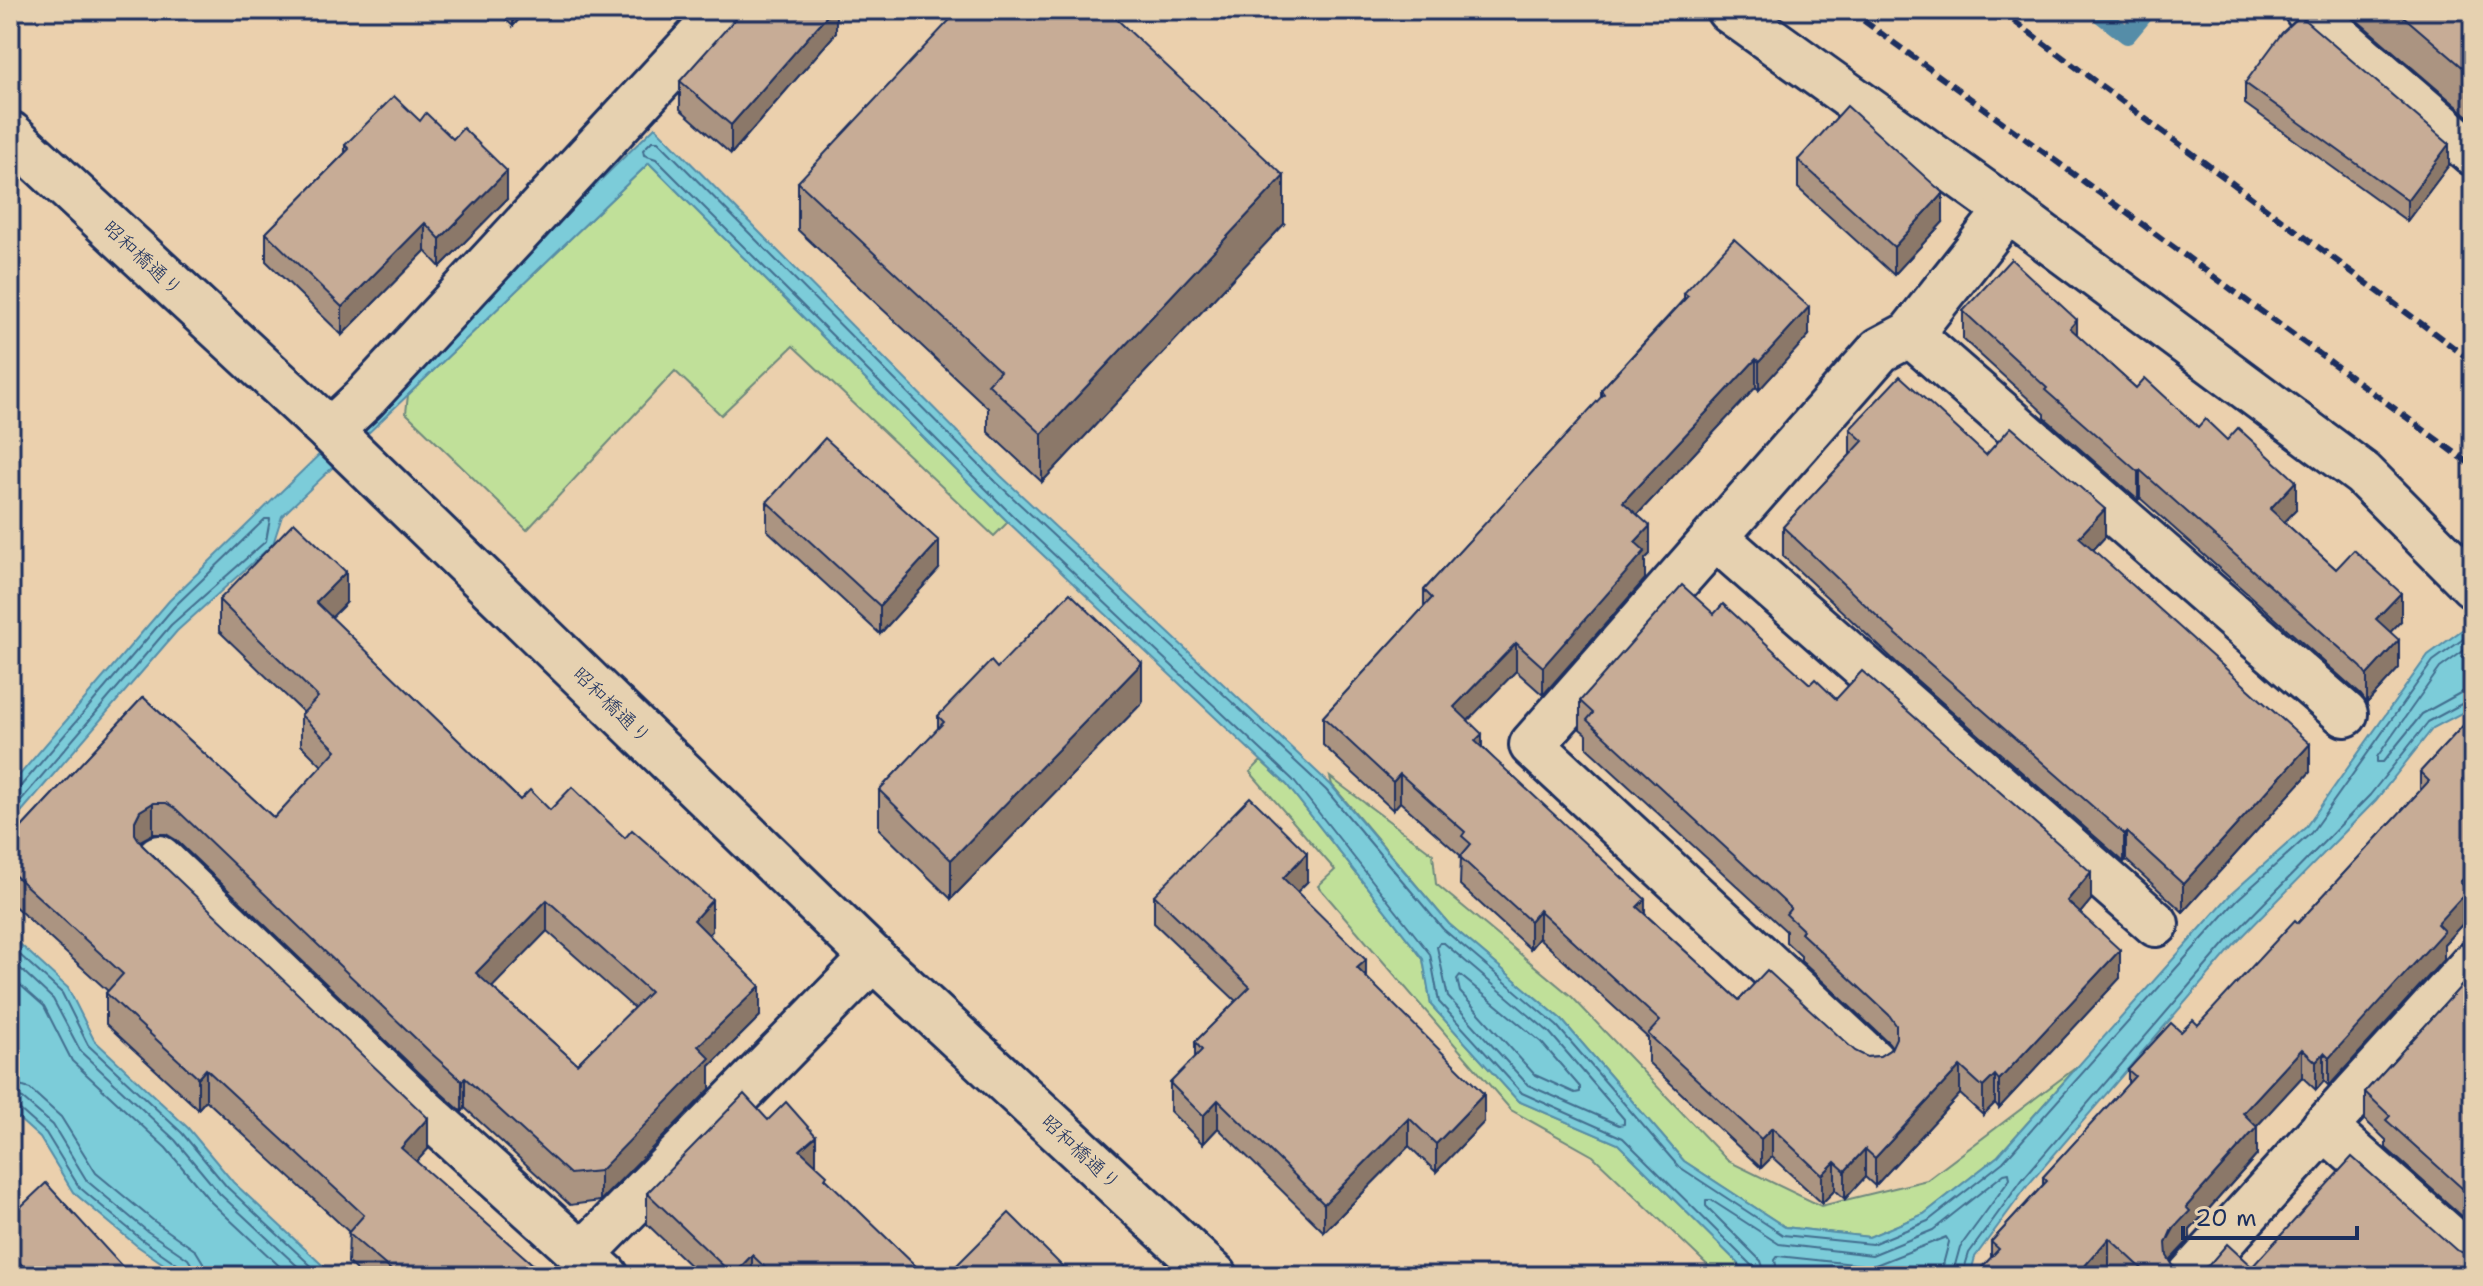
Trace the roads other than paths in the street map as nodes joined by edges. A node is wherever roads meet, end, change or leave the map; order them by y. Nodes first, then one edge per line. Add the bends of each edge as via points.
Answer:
1 (724, 10) edge
2 (1729, 10) edge
3 (2307, 10) edge
4 (10, 134) edge
5 (2473, 153) edge
6 (2008, 210) junction
7 (1910, 334) junction
8 (330, 431) junction
9 (1716, 538) junction
10 (2473, 585) edge
11 (2345, 714) dead end
12 (159, 858) edge
13 (2156, 924) dead end
14 (873, 958) junction
15 (2473, 964) edge
16 (1872, 1061) edge
17 (2324, 1127) junction
18 (2473, 1259) edge
19 (594, 1266) edge
20 (1215, 1276) edge
21 (2190, 1276) edge

1 - 8 street
2 - 6 street
3 - 5 street
4 - 8 street, 昭和橋通り
6 - 7 street
6 - 10 street via 2363,474
7 - 9 street via 1880,350
7 - 11 street
8 - 14 street, 昭和橋通り
9 - 13 street
9 - 16 street via 1532,745
12 - 19 street
14 - 19 street
14 - 20 street, 昭和橋通り
15 - 17 street
17 - 18 street
17 - 21 street

